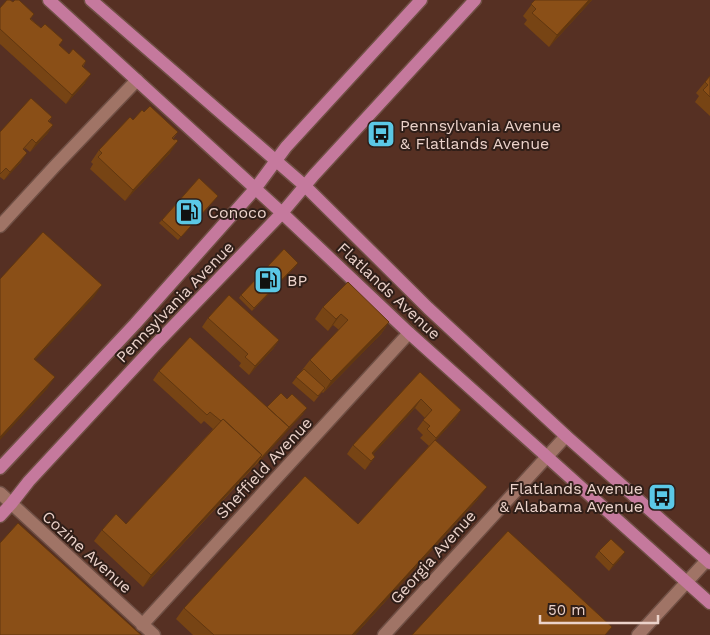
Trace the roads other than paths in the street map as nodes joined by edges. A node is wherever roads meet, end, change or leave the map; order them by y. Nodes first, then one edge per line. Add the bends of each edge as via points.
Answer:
1 (49, 0) edge
2 (91, 0) edge
3 (421, 0) edge
4 (475, 0) edge
5 (137, 80) junction
6 (276, 160) junction
7 (305, 186) junction
8 (256, 189) junction
9 (282, 212) junction
10 (0, 226) edge
11 (409, 333) junction
12 (566, 436) junction
13 (546, 458) junction
14 (0, 468) edge
15 (0, 493) edge
16 (11, 504) junction
17 (0, 516) edge
18 (708, 562) edge
19 (687, 582) junction
20 (710, 603) edge
21 (142, 624) junction
22 (154, 635) edge
23 (384, 635) edge
24 (638, 635) edge

1 - 5 main road, Flatlands Avenue
2 - 6 main road, Flatlands Avenue
3 - 6 main road, Pennsylvania Avenue
4 - 7 main road, Pennsylvania Avenue
5 - 8 main road, Flatlands Avenue
5 - 10 street
6 - 7 main road, Flatlands Avenue
6 - 8 main road, Pennsylvania Avenue
7 - 9 main road, Pennsylvania Avenue
7 - 12 main road, Flatlands Avenue via 428,308
8 - 9 main road, Flatlands Avenue
8 - 14 main road, Pennsylvania Avenue via 136,324
9 - 11 main road, Flatlands Avenue
9 - 16 main road, Pennsylvania Avenue via 28,481
11 - 13 main road, Flatlands Avenue
11 - 21 street, Sheffield Avenue
12 - 13 street, Georgia Avenue
12 - 18 main road, Flatlands Avenue
13 - 19 main road, Flatlands Avenue
13 - 23 street, Georgia Avenue
15 - 16 street, Cozine Avenue
16 - 17 main road, Pennsylvania Avenue
16 - 21 street, Cozine Avenue
18 - 19 street
19 - 20 main road, Flatlands Avenue
19 - 24 street
21 - 22 street, Cozine Avenue

